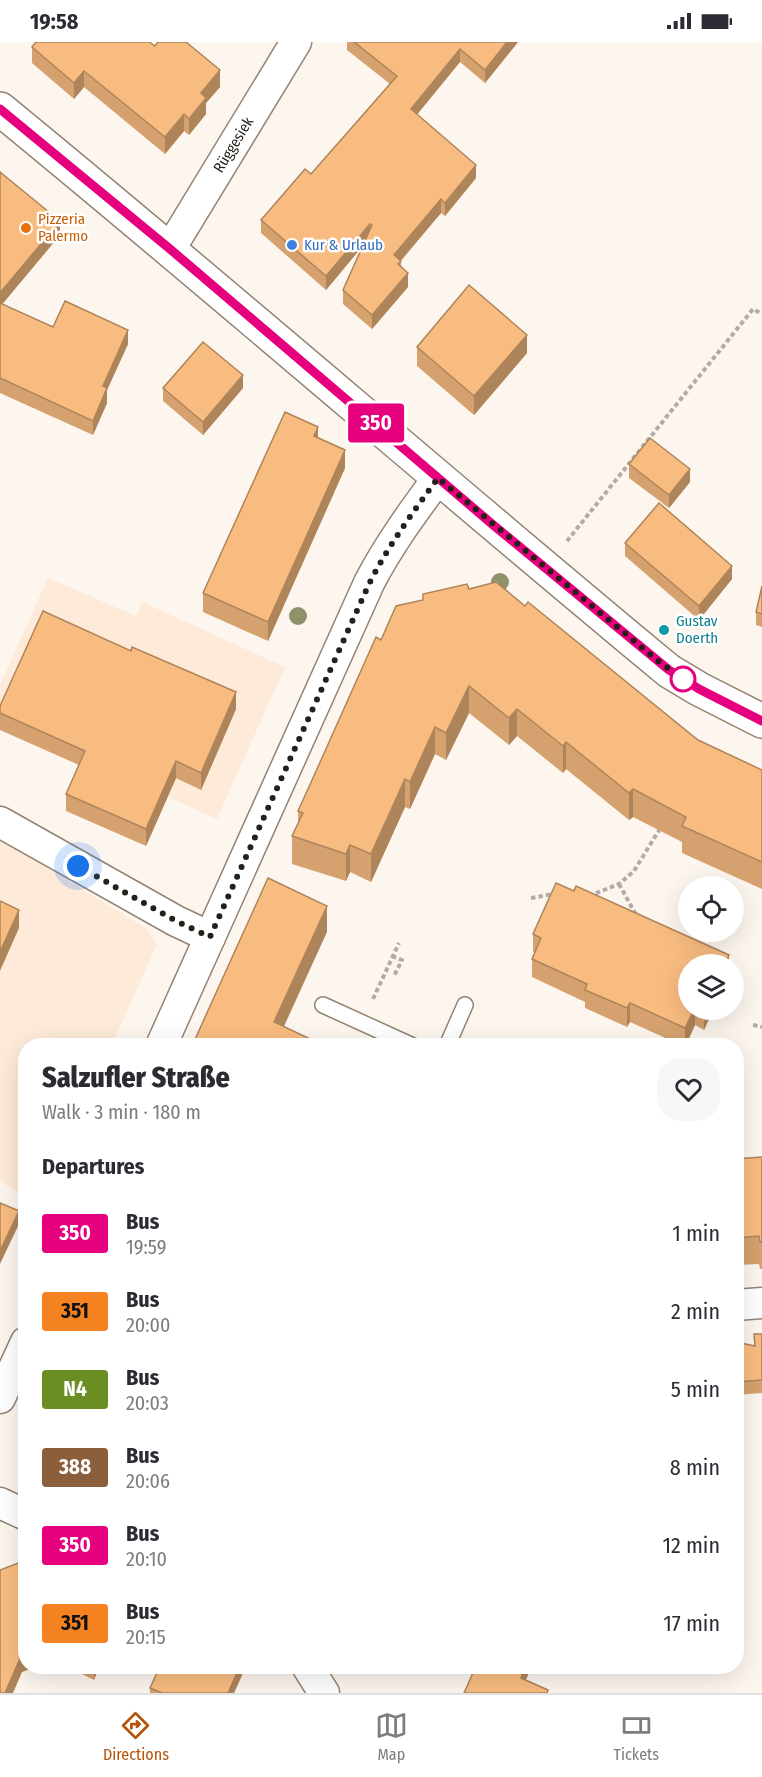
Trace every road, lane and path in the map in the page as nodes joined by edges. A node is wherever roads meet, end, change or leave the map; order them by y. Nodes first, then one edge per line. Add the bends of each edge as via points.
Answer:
1 (296, 42) edge
2 (0, 109) edge
3 (170, 249) junction
4 (762, 314) edge
5 (438, 478) junction
6 (545, 568) junction
7 (762, 721) edge
8 (665, 821) edge
9 (0, 822) edge
10 (619, 884) junction
11 (556, 894) edge
12 (582, 897) edge
13 (531, 898) dead end
14 (639, 919) edge
15 (210, 937) junction
16 (399, 943) dead end
17 (392, 957) junction
18 (394, 976) dead end
19 (382, 978) dead end
20 (323, 1005) dead end
21 (465, 1005) dead end
22 (753, 1025) dead end
23 (762, 1027) edge
24 (165, 1038) edge
25 (396, 1038) edge
26 (451, 1038) edge
27 (762, 1303) edge
28 (744, 1304) edge
29 (18, 1359) edge
30 (0, 1398) edge
31 (0, 1503) edge
32 (18, 1511) edge
33 (312, 1674) edge
34 (324, 1693) edge

1 - 3 street, Rüggesiek
2 - 3 street
3 - 5 street
4 - 6 path via 753,309
5 - 6 street
5 - 15 street via 381,560 369,584
6 - 7 street via 669,670
8 - 10 path via 634,871
9 - 15 street
10 - 12 path
10 - 14 path
11 - 13 path
15 - 24 street
16 - 17 path
17 - 18 path via 402,960
17 - 19 path
20 - 25 lane
21 - 26 lane
22 - 23 path
27 - 28 street
29 - 30 street
31 - 32 street
33 - 34 street

